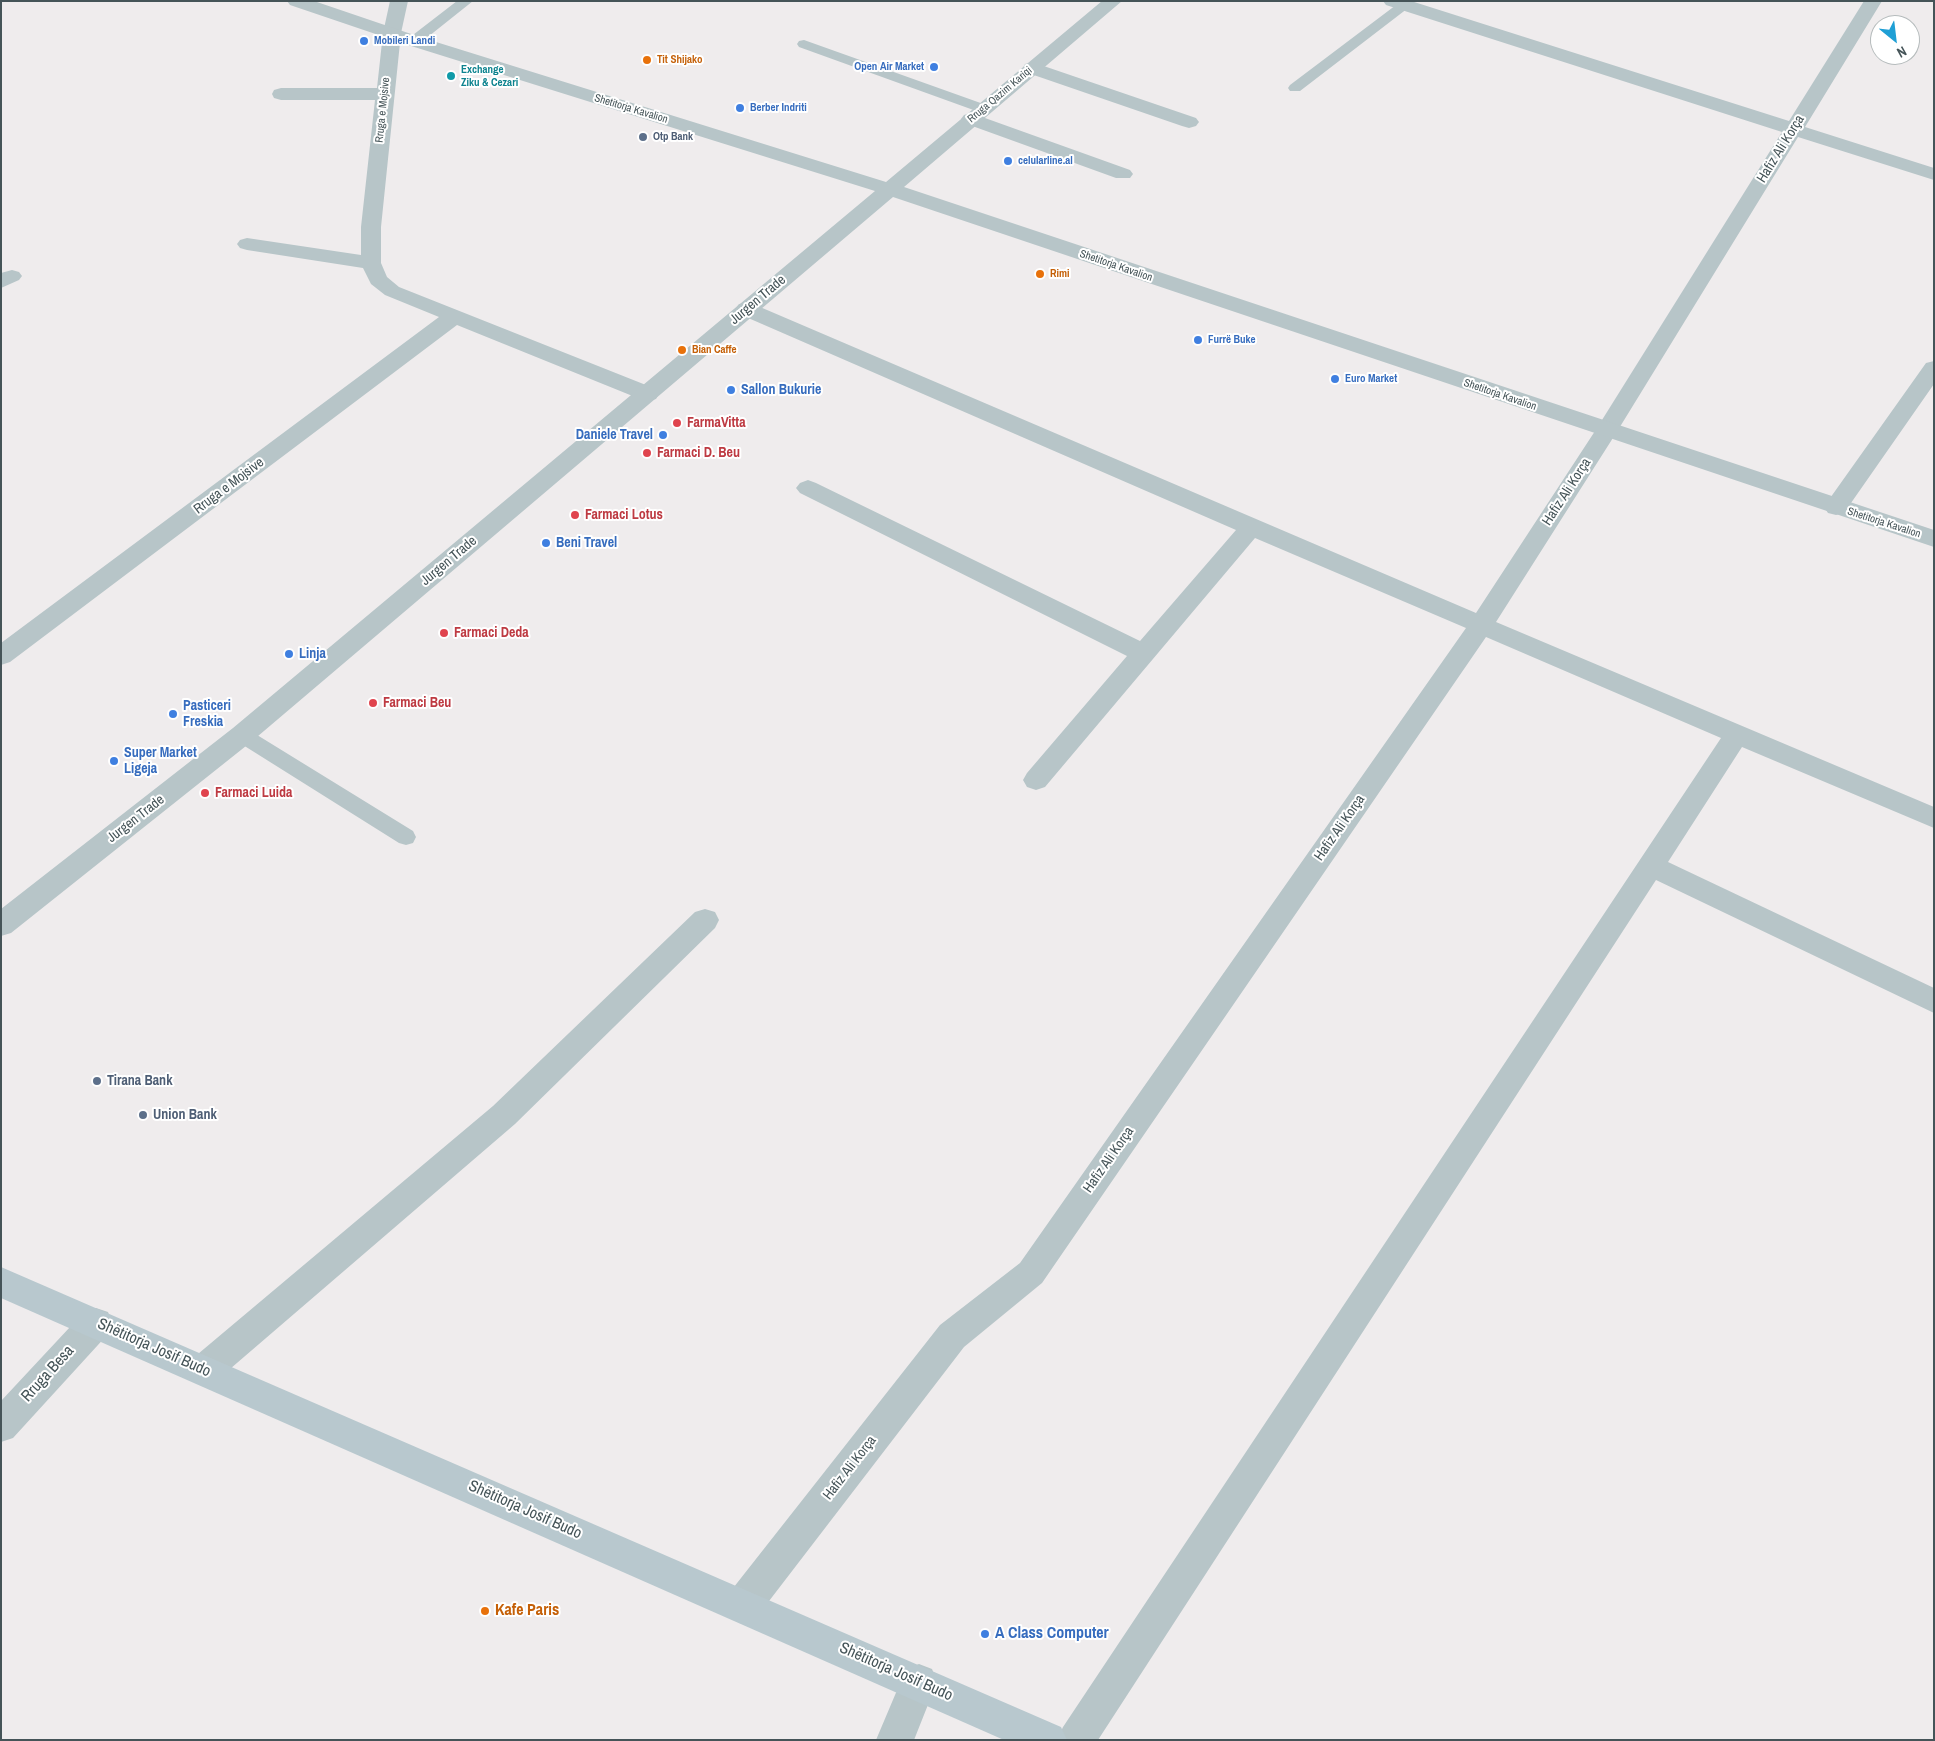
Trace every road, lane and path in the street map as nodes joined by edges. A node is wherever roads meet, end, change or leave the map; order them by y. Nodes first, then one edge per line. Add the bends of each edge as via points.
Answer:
1 (296, 1) edge
2 (399, 1) edge
3 (466, 1) edge
4 (1113, 1) edge
5 (1874, 1) edge
6 (1398, 3) edge
7 (392, 33) junction
8 (414, 41) junction
9 (804, 44) dead end
10 (1032, 68) junction
11 (1295, 88) dead end
12 (281, 94) dead end
13 (385, 94) junction
14 (977, 114) junction
15 (1189, 122) dead end
16 (1794, 129) junction
17 (1123, 174) dead end
18 (1934, 174) edge
19 (889, 189) junction
20 (248, 244) dead end
21 (371, 264) junction
22 (746, 309) junction
23 (456, 316) junction
24 (1934, 368) edge
25 (648, 394) junction
26 (1607, 430) junction
27 (808, 488) dead end
28 (1836, 507) junction
29 (1251, 527) junction
30 (1934, 539) edge
31 (1482, 624) junction
32 (1145, 654) junction
33 (1, 656) edge
34 (1737, 734) junction
35 (242, 735) junction
36 (1036, 780) dead end
37 (1934, 818) edge
38 (406, 837) dead end
39 (1649, 865) junction
40 (705, 920) dead end
41 (1, 925) edge
42 (1934, 1001) edge
43 (1, 1282) edge
44 (96, 1323) junction
45 (204, 1370) junction
46 (1, 1426) edge
47 (743, 1605) junction
48 (919, 1682) junction
49 (895, 1740) edge
50 (1048, 1740) edge
51 (1076, 1740) edge

1 - 7 street, Shetitorja Kavalion
2 - 7 street, Rruga e Mojsive
3 - 8 lane
4 - 10 street, Rruga Qazim Kariqi
5 - 16 street, Hafiz Ali Korça
6 - 11 lane
6 - 16 street
7 - 8 street, Shetitorja Kavalion
7 - 13 street, Rruga e Mojsive
8 - 19 street, Shetitorja Kavalion
9 - 14 lane
10 - 14 street, Rruga Qazim Kariqi
10 - 15 street
12 - 13 street
13 - 21 street, Rruga e Mojsive via 371,227
14 - 17 street
14 - 19 street, Rruga Qazim Kariqi
16 - 18 street
16 - 26 street, Hafiz Ali Korça
19 - 22 street, Jurgen Trade
19 - 26 street, Shetitorja Kavalion
20 - 21 street
21 - 23 street via 378,280 392,291
22 - 25 street, Jurgen Trade
22 - 29 street
23 - 25 street
23 - 33 street, Rruga e Mojsive
24 - 28 street
25 - 35 street, Jurgen Trade
26 - 28 street, Shetitorja Kavalion
26 - 31 street, Hafiz Ali Korça
27 - 32 street
28 - 30 street, Shetitorja Kavalion
29 - 31 street
29 - 32 street
31 - 34 street
31 - 47 street, Hafiz Ali Korça via 1031,1273 952,1336
32 - 36 street
34 - 37 street
34 - 39 street
35 - 38 lane
35 - 41 street, Jurgen Trade
39 - 42 street
39 - 51 street
40 - 45 street via 504,1115
43 - 44 main road, Shëtitorja Josif Budo
44 - 45 main road, Shëtitorja Josif Budo
44 - 46 street, Rruga Besa
45 - 47 main road, Shëtitorja Josif Budo
47 - 48 main road, Shëtitorja Josif Budo
48 - 49 street
48 - 50 main road, Shëtitorja Josif Budo

